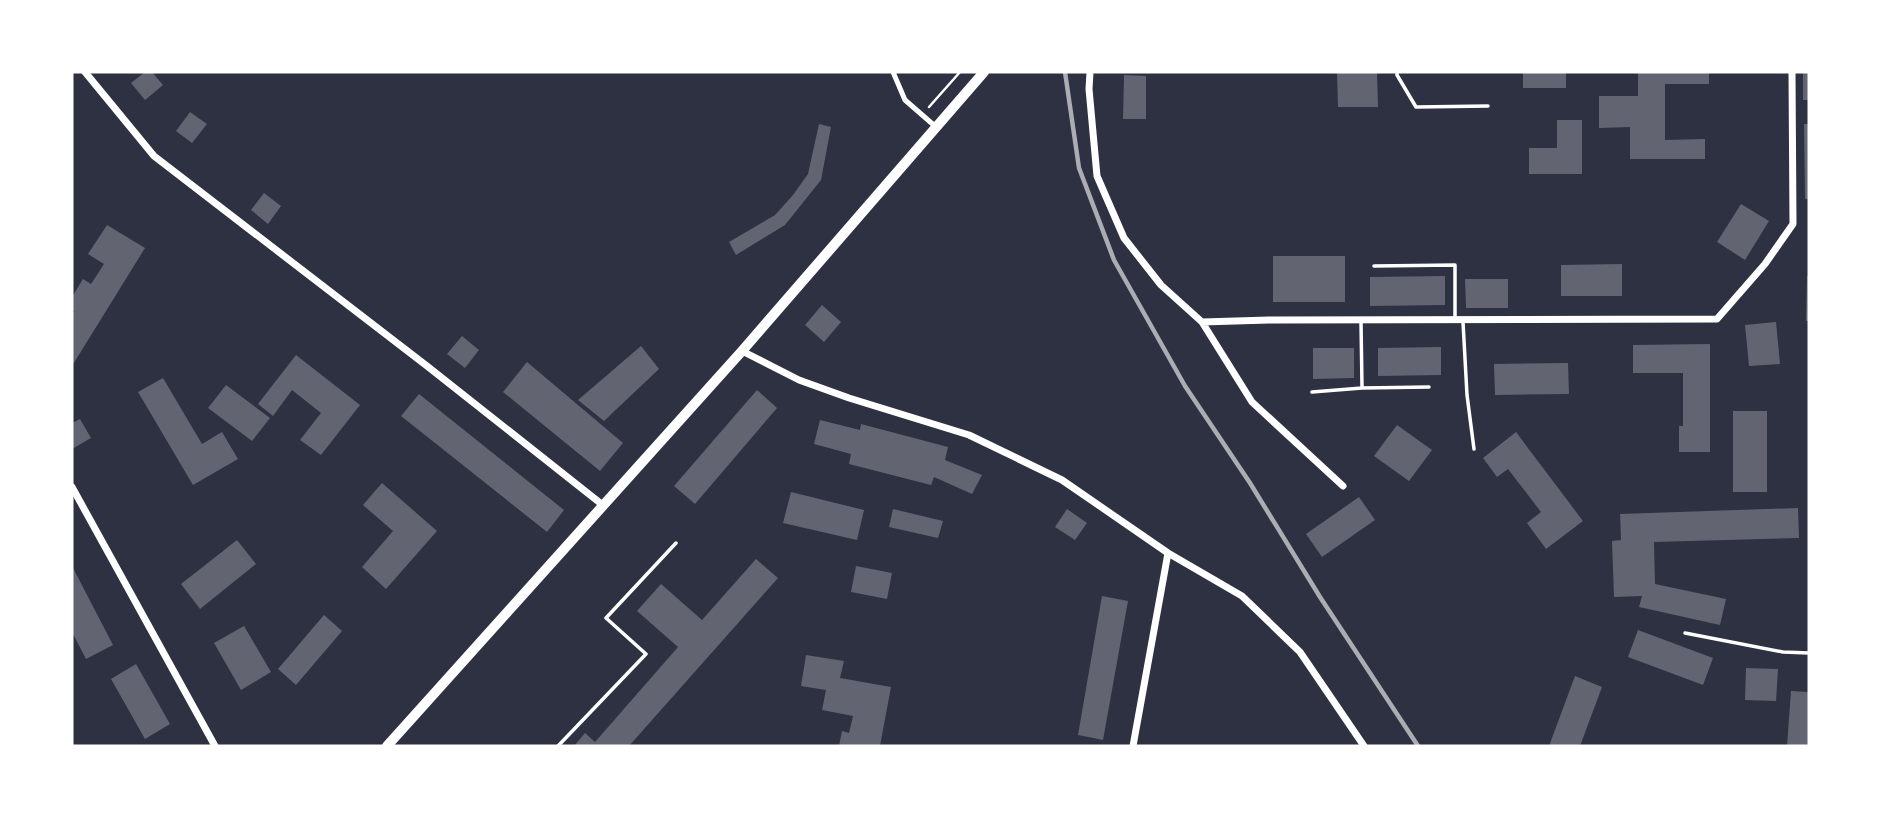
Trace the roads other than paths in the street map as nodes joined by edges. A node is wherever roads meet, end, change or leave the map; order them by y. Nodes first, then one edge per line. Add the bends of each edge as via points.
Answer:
1 (85, 72) edge
2 (893, 72) edge
3 (985, 72) edge
4 (1090, 72) edge
5 (1397, 72) edge
6 (1792, 72) edge
7 (1488, 106) dead end
8 (936, 127) junction
9 (1374, 266) dead end
10 (1361, 320) junction
11 (1459, 320) junction
12 (1202, 322) junction
13 (742, 351) junction
14 (1429, 387) dead end
15 (1362, 388) junction
16 (1312, 392) dead end
17 (1474, 449) dead end
18 (1343, 486) dead end
19 (72, 487) edge
20 (604, 506) junction
21 (676, 543) dead end
22 (1168, 553) junction
23 (1685, 633) dead end
24 (1809, 653) edge
25 (215, 746) edge
26 (387, 746) edge
27 (558, 746) edge
28 (1133, 746) edge
29 (1364, 746) edge

1 - 20 street via 154,156
2 - 8 street via 905,100
3 - 8 main road
4 - 12 street via 1097,176 1124,238 1161,285
5 - 7 lane via 1416,107
6 - 11 street via 1793,224 1717,320
8 - 13 main road
9 - 11 lane via 1455,265
10 - 11 street
10 - 12 street
10 - 15 lane
11 - 17 lane
12 - 18 street via 1252,402
13 - 20 main road
13 - 22 street via 799,380 969,435 1062,480
14 - 15 lane
15 - 16 lane
19 - 25 street
20 - 26 main road
21 - 27 lane via 606,618 646,654
22 - 28 street
22 - 29 street via 1242,596 1300,652
23 - 24 lane

